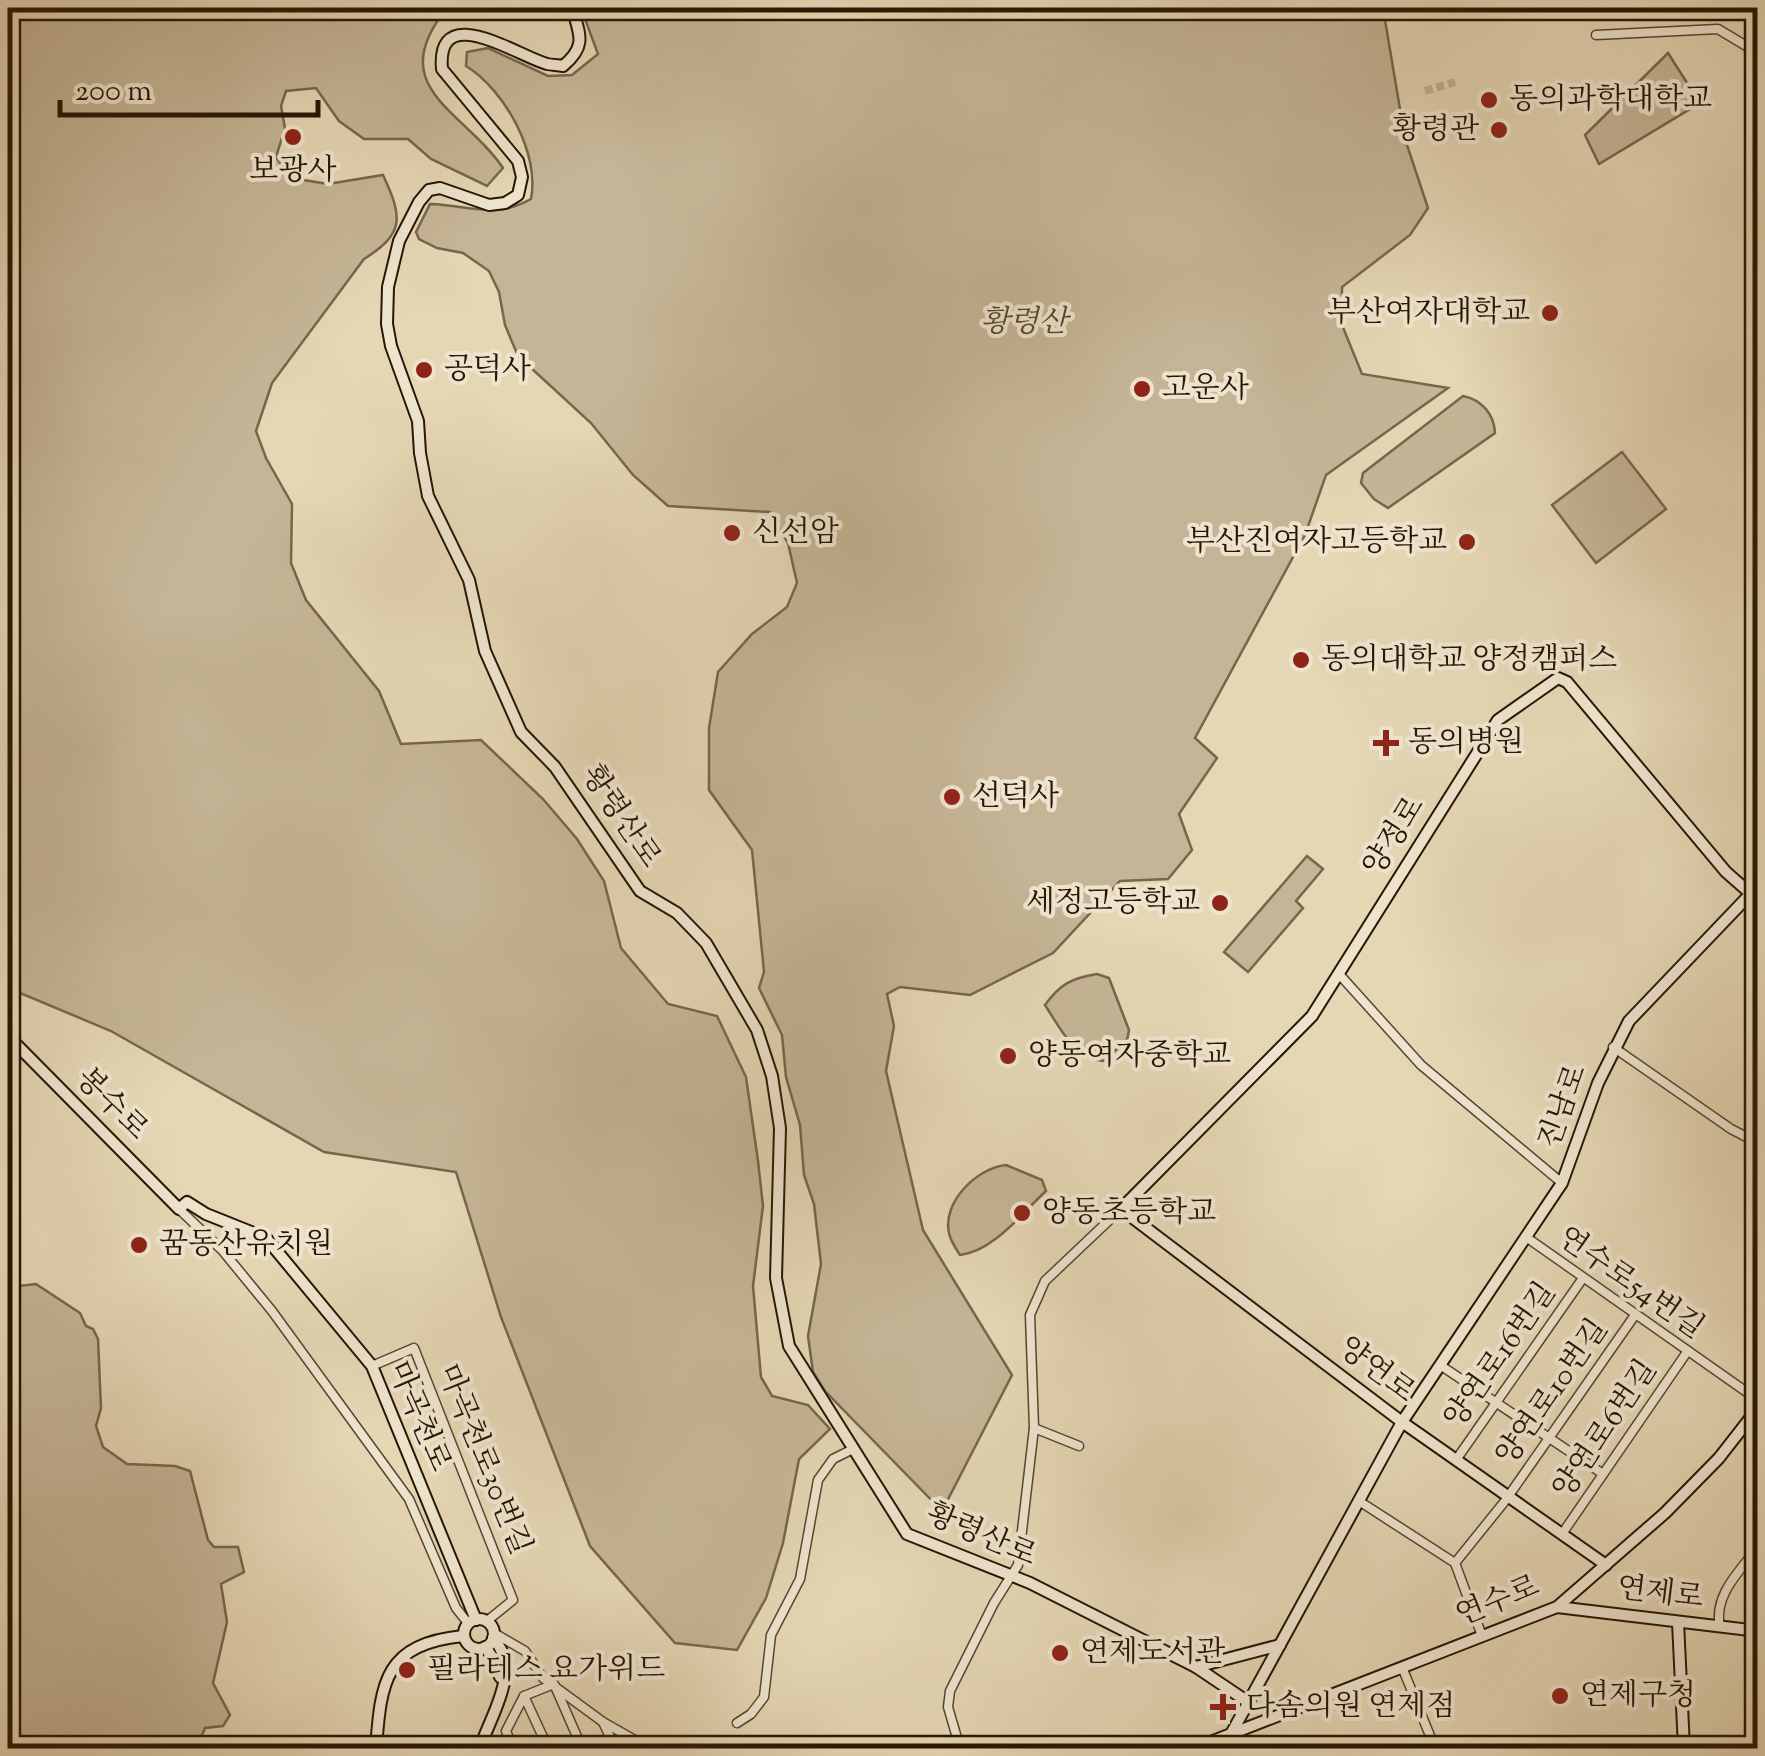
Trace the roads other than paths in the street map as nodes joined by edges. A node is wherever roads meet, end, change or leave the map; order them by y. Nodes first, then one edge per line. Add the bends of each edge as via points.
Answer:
1 (572, 8) edge
2 (1596, 35) dead end
3 (1758, 52) edge
4 (1755, 893) edge
5 (1339, 974) junction
6 (8, 1036) edge
7 (1613, 1047) junction
8 (1758, 1143) edge
9 (1562, 1183) junction
10 (179, 1209) junction
11 (1121, 1209) junction
12 (1526, 1238) junction
13 (1583, 1278) junction
14 (1635, 1315) junction
15 (1687, 1352) junction
16 (1440, 1365) junction
17 (372, 1366) junction
18 (1496, 1402) junction
19 (1758, 1404) edge
20 (1402, 1422) junction
21 (1034, 1428) junction
22 (1548, 1440) junction
23 (1079, 1446) dead end
24 (852, 1449) junction
25 (1456, 1460) junction
26 (1603, 1474) junction
27 (1507, 1496) junction
28 (1359, 1501) junction
29 (1562, 1534) junction
30 (1758, 1547) edge
31 (1455, 1563) junction
32 (1606, 1565) junction
33 (1012, 1574) junction
34 (1557, 1607) junction
35 (477, 1622) junction
36 (1678, 1622) junction
37 (1720, 1627) junction
38 (1758, 1631) edge
39 (464, 1636) junction
40 (1482, 1636) junction
41 (490, 1640) junction
42 (1280, 1645) junction
43 (1196, 1666) junction
44 (1402, 1668) junction
45 (554, 1684) junction
46 (524, 1696) junction
47 (1248, 1702) junction
48 (603, 1722) junction
49 (737, 1723) dead end
50 (490, 1726) junction
51 (506, 1731) junction
52 (1231, 1734) junction
53 (376, 1748) edge
54 (480, 1748) edge
55 (513, 1748) edge
56 (548, 1748) edge
57 (582, 1748) edge
58 (615, 1748) edge
59 (649, 1748) edge
60 (960, 1748) edge
61 (1194, 1748) edge
62 (1435, 1748) edge
63 (1684, 1748) edge

1 - 24 street, 황령산로 via 580,37 577,54 563,66 544,63 477,26 457,27 446,36 442,69 518,161 522,177 518,195 505,204 440,188 419,202 399,241 388,287 391,346 418,421 428,496 469,580 486,652 521,732 555,766 640,892 677,913 706,943 757,1030 780,1128 776,1278 782,1318 789,1346
2 - 3 street via 1718,29
4 - 5 street, 양정로 via 1726,872 1558,678 1498,720
4 - 7 street, 진남로 via 1629,1022
5 - 9 street via 1421,1065
5 - 11 street, 양정로 via 1312,1016
6 - 10 street, 봉수로
7 - 8 street
7 - 9 street, 진남로
9 - 12 street, 진남로
10 - 17 street, 마곡천로 via 187,1202 266,1238
10 - 35 street via 272,1311 409,1499 456,1608
11 - 20 street, 양연로
11 - 21 street via 1046,1281 1030,1315
12 - 13 street, 연수로54번길
12 - 16 street, 진남로
13 - 14 street, 연수로54번길
13 - 18 street, 양연로16번길
14 - 15 street, 연수로54번길
14 - 22 street, 양연로10번길
15 - 19 street, 연수로54번길
15 - 26 street, 양연로6번길
16 - 18 street
16 - 20 street, 진남로
17 - 35 street, 마곡천로
17 - 35 street, 마곡천로30번길 via 414,1348 514,1600
18 - 22 street
18 - 25 street, 양연로16번길
19 - 32 street, 연수로 via 1718,1458
20 - 25 street, 양연로
20 - 28 street, 진남로
21 - 23 street
21 - 33 street
22 - 26 street
22 - 27 street, 양연로10번길
24 - 33 street, 황령산로 via 907,1534
24 - 49 street via 818,1480 800,1580 771,1635 764,1698
25 - 27 street, 양연로
26 - 29 street, 양연로6번길
27 - 29 street, 양연로
27 - 31 street, 양연로10번길
28 - 31 street
28 - 42 street, 진남로
29 - 32 street, 양연로
30 - 37 street via 1720,1599
31 - 40 street
32 - 34 street, 연수로
33 - 43 street, 황령산로
33 - 60 street via 950,1691
34 - 36 street, 연제로
34 - 40 street, 연수로
35 - 39 street
35 - 41 street, 마곡천로
36 - 37 street, 연제로
36 - 63 street
37 - 38 street, 연제로
39 - 41 street via 471,1647
39 - 53 street via 428,1643 388,1672
40 - 44 street, 연수로
41 - 45 street via 525,1651 534,1670
41 - 50 street, 마곡천로 via 504,1658
42 - 43 street
42 - 47 street, 진남로
43 - 47 street, 황령산로
44 - 52 street, 연수로
44 - 62 street
45 - 46 street
45 - 48 street
45 - 57 street
46 - 51 street
46 - 56 street
47 - 52 street, 진남로
48 - 58 street
48 - 59 street
50 - 51 street
50 - 54 street, 마곡천로
51 - 55 street
52 - 61 street, 연수로

